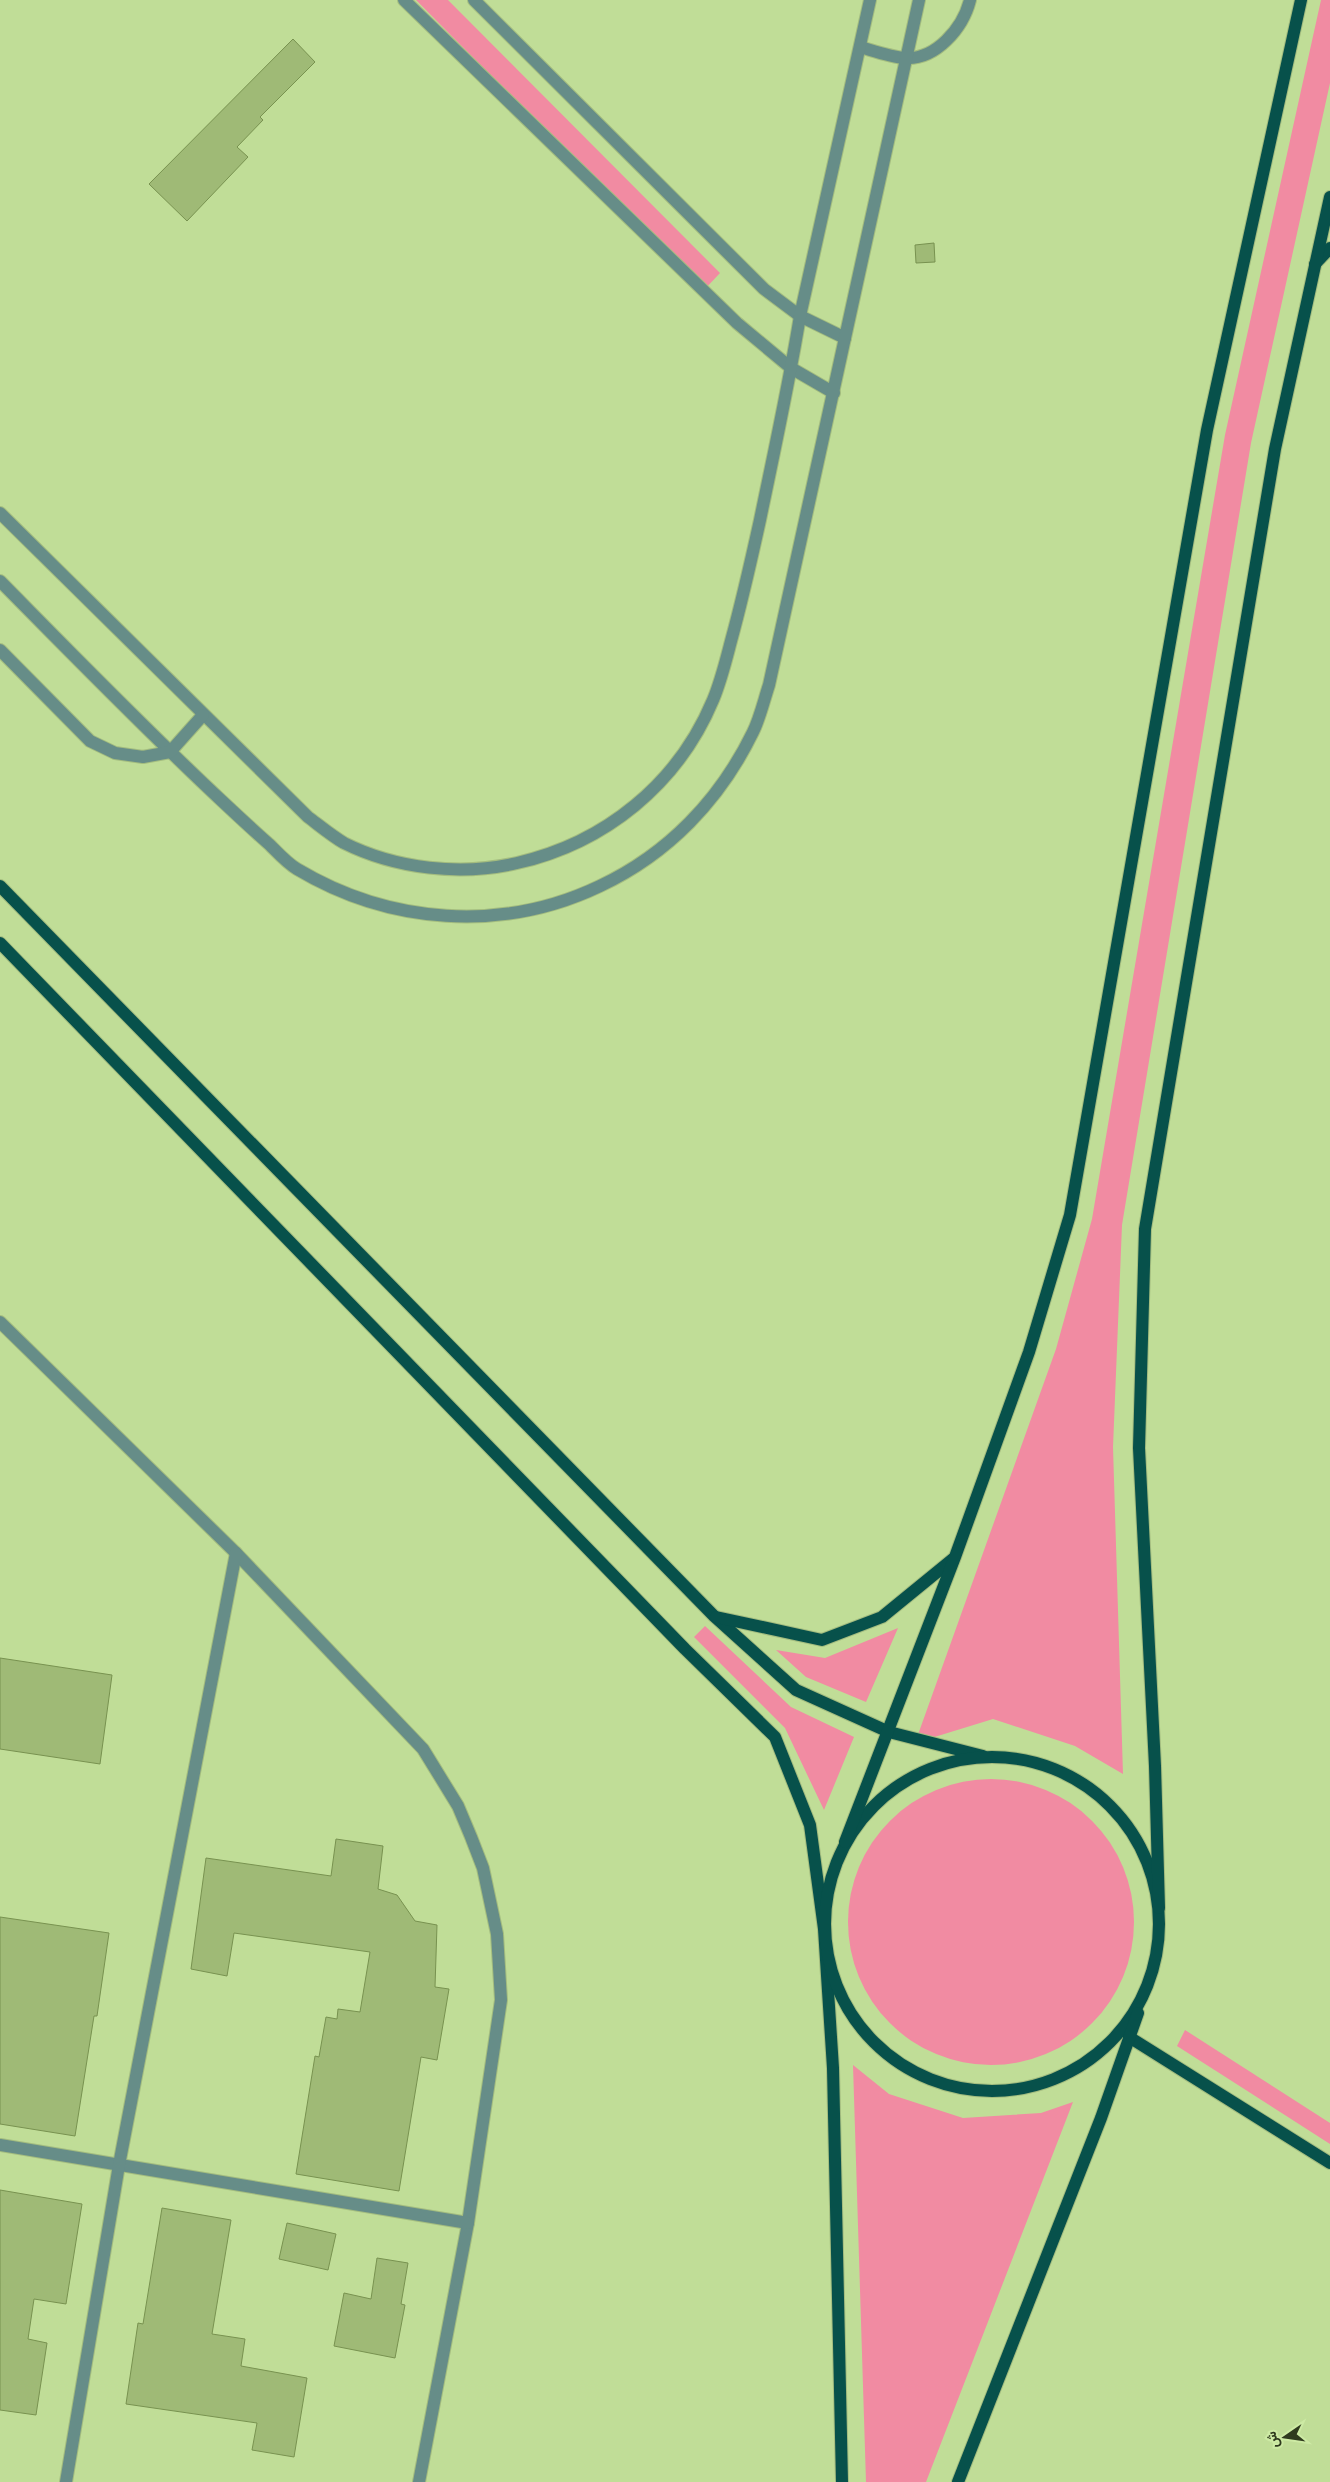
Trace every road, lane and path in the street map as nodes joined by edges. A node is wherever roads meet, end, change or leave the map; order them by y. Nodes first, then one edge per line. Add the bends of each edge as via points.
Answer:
1 (404, 0) edge
2 (474, 0) edge
3 (870, 0) edge
4 (919, 0) edge
5 (970, 0) edge
6 (1301, 0) edge
7 (860, 47) junction
8 (906, 58) junction
9 (1330, 197) edge
10 (1330, 248) edge
11 (1316, 264) junction
12 (800, 316) junction
13 (845, 338) junction
14 (791, 368) junction
15 (834, 393) junction
16 (0, 513) edge
17 (0, 581) edge
18 (0, 650) edge
19 (203, 715) junction
20 (170, 752) junction
21 (0, 886) edge
22 (0, 943) edge
23 (0, 1322) edge
24 (236, 1553) junction
25 (955, 1557) junction
26 (714, 1616) junction
27 (889, 1732) junction
28 (983, 1756) junction
29 (845, 1842) junction
30 (1159, 1908) junction
31 (824, 1929) junction
32 (1148, 1985) junction
33 (1129, 2037) junction
34 (0, 2145) edge
35 (1330, 2163) edge
36 (119, 2165) junction
37 (468, 2223) junction
38 (66, 2482) edge
39 (419, 2482) edge
40 (842, 2482) edge
41 (958, 2482) edge

1 - 14 street via 737,323
2 - 12 street via 764,289
3 - 7 street
4 - 8 street
5 - 8 street via 962,18 942,45 925,55
6 - 25 main road via 1207,430 1070,1215 1029,1352
7 - 8 street
7 - 12 street
8 - 13 street
9 - 11 main road
10 - 11 main road
11 - 30 main road via 1275,449 1145,1229 1139,1448
12 - 13 street
12 - 14 street
13 - 15 street
14 - 15 street
14 - 19 street via 746,586 714,699 696,735 673,769 645,798 613,823 556,852 501,866 445,868 382,857 344,842 308,817
15 - 20 street via 769,685 754,730 730,774 700,813 664,847 623,875 579,897 511,914 433,916 384,907 337,891 294,867
16 - 19 street
17 - 20 street
18 - 20 street via 90,741 129,756 156,756
19 - 20 street
21 - 26 main road
22 - 31 main road via 678,1642 775,1737 810,1825
23 - 24 street
24 - 36 street
24 - 37 street via 423,1749 458,1806 483,1868 497,1934 501,2000
25 - 26 main road via 882,1617 822,1640
25 - 27 main road
26 - 27 main road via 796,1690
27 - 28 main road
27 - 29 main road
28 - 29 main road via 928,1768 880,1798
28 - 30 main road via 1034,1761 1081,1781 1119,1814 1146,1858
29 - 31 main road via 829,1884
30 - 32 main road via 1158,1947
31 - 32 main road via 836,1985 866,2034 910,2070 964,2090 1021,2090 1075,2070 1119,2034
31 - 40 main road via 834,2068
32 - 33 main road
33 - 35 main road
33 - 41 main road via 1101,2118
34 - 36 street
36 - 37 street
36 - 38 street
37 - 39 street

